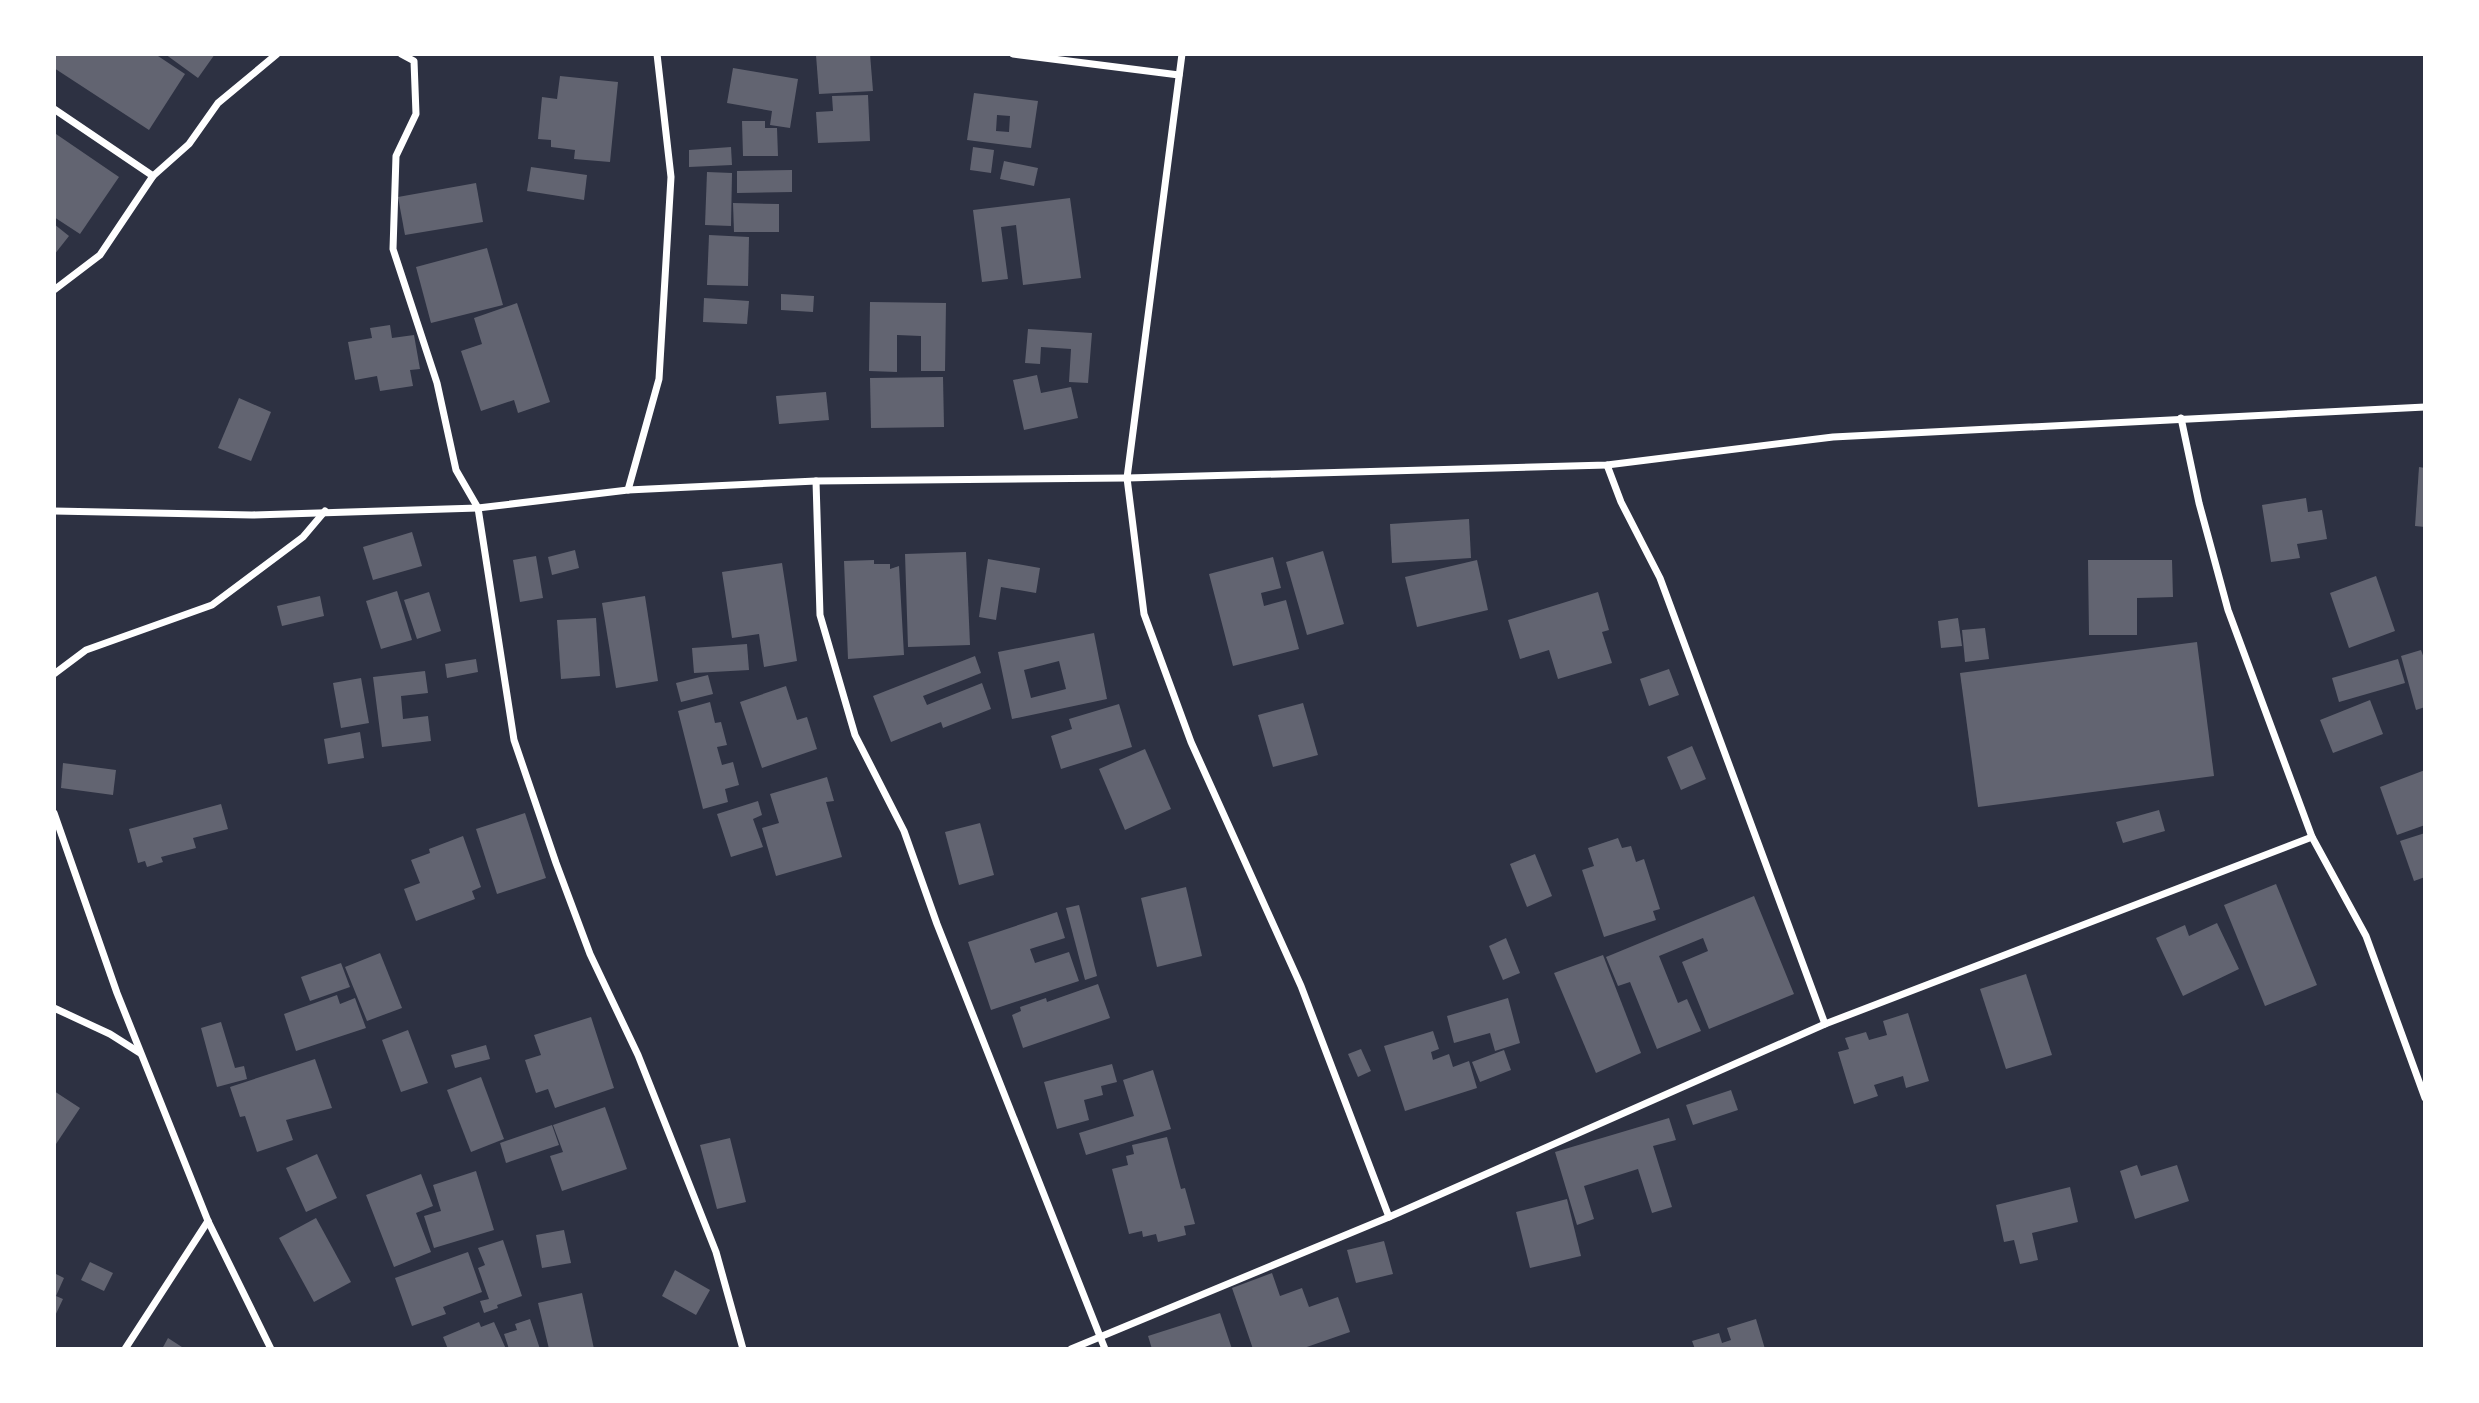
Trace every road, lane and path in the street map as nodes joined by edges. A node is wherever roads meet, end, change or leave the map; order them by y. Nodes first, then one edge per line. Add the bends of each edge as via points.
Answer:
1 (277, 54) edge
2 (401, 54) edge
3 (657, 54) edge
4 (1013, 54) edge
5 (1182, 54) edge
6 (1180, 75) junction
7 (54, 109) edge
8 (153, 176) junction
9 (54, 290) edge
10 (2425, 407) edge
11 (2181, 418) junction
12 (1606, 464) junction
13 (1127, 478) junction
14 (816, 481) junction
15 (628, 490) junction
16 (478, 508) junction
17 (54, 511) edge
18 (325, 512) junction
19 (54, 674) edge
20 (54, 813) edge
21 (2312, 837) junction
22 (54, 1008) edge
23 (1825, 1024) junction
24 (141, 1054) junction
25 (2425, 1098) edge
26 (1389, 1217) junction
27 (208, 1221) junction
28 (1100, 1337) junction
29 (125, 1349) edge
30 (271, 1349) edge
31 (743, 1349) edge
32 (1072, 1349) edge
33 (1104, 1349) edge

1 - 8 street via 218,103 189,144
2 - 16 street via 414,61 416,114 396,156 393,249 437,383 456,470
3 - 15 street via 670,177 659,379
4 - 6 street
5 - 6 street
6 - 13 street
7 - 8 street
8 - 9 street via 100,255
10 - 11 street
11 - 12 street via 1833,437
11 - 21 street via 2228,610
12 - 13 street
12 - 23 street via 1660,578
13 - 14 street
13 - 26 street via 1144,614 1191,742 1301,986
14 - 15 street
14 - 28 street via 820,615 855,735 904,831
15 - 16 street
16 - 18 street
16 - 31 street via 514,740 590,954 638,1055 716,1252
17 - 18 street
18 - 19 street via 303,537 212,605 86,650
20 - 24 street
21 - 23 street
21 - 25 street via 2366,936
22 - 24 street
23 - 26 street
24 - 27 street
26 - 28 street
27 - 29 street
27 - 30 street
28 - 32 street
28 - 33 street

